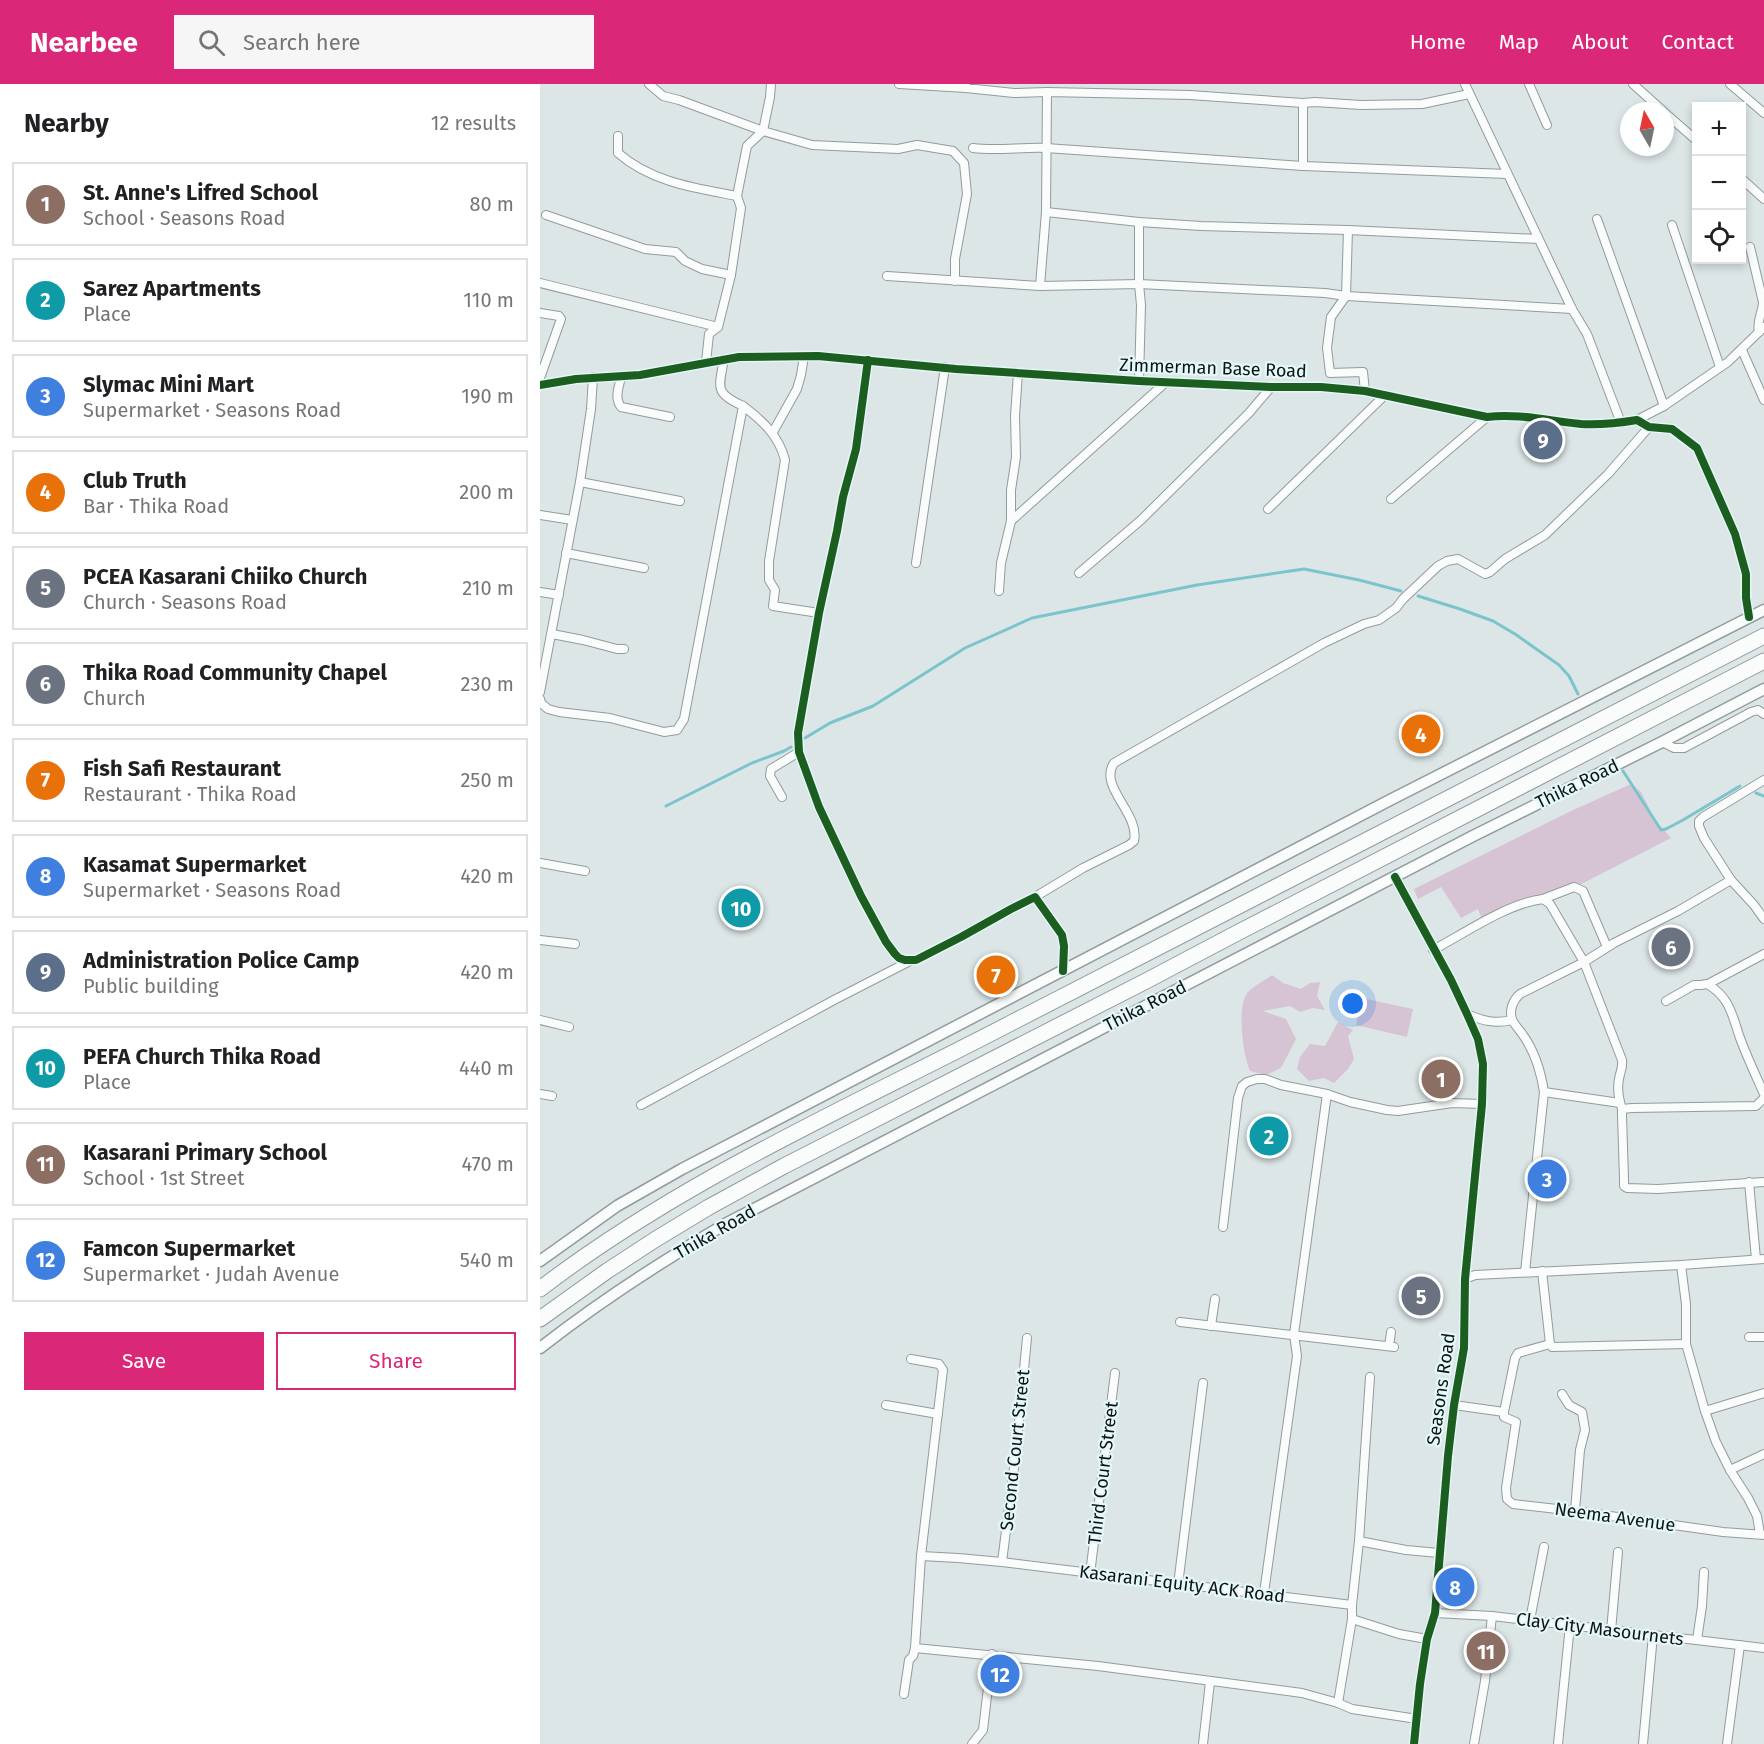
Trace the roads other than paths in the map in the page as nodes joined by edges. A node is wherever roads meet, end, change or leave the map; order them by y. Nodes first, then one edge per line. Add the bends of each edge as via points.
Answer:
1 (649, 84) edge
2 (771, 84) edge
3 (898, 84) edge
4 (1465, 84) edge
5 (1529, 84) edge
6 (1633, 84) edge
7 (1730, 84) edge
8 (966, 86) edge
9 (1047, 93) junction
10 (1469, 94) junction
11 (1653, 102) edge
12 (1304, 103) junction
13 (1764, 113) edge
14 (1674, 121) edge
15 (1547, 125) dead end
16 (763, 131) junction
17 (618, 136) dead end
18 (1692, 136) edge
19 (973, 148) dead end
20 (1046, 148) junction
21 (1303, 166) junction
22 (1507, 174) junction
23 (1746, 183) edge
24 (737, 196) junction
25 (1764, 199) edge
26 (1046, 212) junction
27 (546, 215) dead end
28 (1597, 219) dead end
29 (1139, 222) junction
30 (1672, 225) dead end
31 (1348, 230) junction
32 (1538, 238) junction
33 (1750, 247) dead end
34 (731, 275) junction
35 (887, 276) dead end
36 (955, 280) junction
37 (540, 283) edge
38 (1139, 284) junction
39 (1040, 286) junction
40 (1346, 296) junction
41 (1572, 309) junction
42 (540, 313) edge
43 (718, 327) junction
44 (1762, 329) edge
45 (1742, 350) junction
46 (804, 356) junction
47 (724, 359) junction
48 (868, 360) junction
49 (706, 362) junction
50 (1720, 367) junction
51 (945, 368) junction
52 (1017, 373) junction
53 (593, 377) junction
54 (621, 377) junction
55 (540, 378) edge
56 (1139, 381) junction
57 (1166, 382) junction
58 (540, 385) edge
59 (1272, 387) junction
60 (1365, 391) junction
61 (1384, 396) junction
62 (1764, 400) edge
63 (743, 406) junction
64 (1664, 406) junction
65 (670, 417) dead end
66 (1486, 417) junction
67 (1637, 420) junction
68 (1621, 423) junction
69 (1649, 427) junction
70 (772, 432) junction
71 (580, 482) junction
72 (1391, 500) dead end
73 (680, 501) dead end
74 (1268, 509) dead end
75 (540, 515) edge
76 (572, 520) junction
77 (1011, 521) junction
78 (566, 553) junction
79 (916, 563) dead end
80 (645, 568) dead end
81 (1079, 573) dead end
82 (999, 591) dead end
83 (540, 592) edge
84 (559, 595) junction
85 (1764, 609) edge
86 (819, 613) junction
87 (1749, 617) junction
88 (1764, 636) edge
89 (551, 638) junction
90 (540, 644) edge
91 (624, 649) dead end
92 (1764, 661) edge
93 (1764, 689) edge
94 (540, 693) edge
95 (540, 699) edge
96 (1764, 714) edge
97 (1662, 742) junction
98 (799, 752) junction
99 (1764, 780) edge
100 (782, 796) dead end
101 (540, 863) edge
102 (585, 872) dead end
103 (1395, 878) junction
104 (1731, 880) junction
105 (1035, 897) junction
106 (1543, 899) junction
107 (1764, 920) edge
108 (540, 940) edge
109 (575, 944) dead end
110 (1607, 947) junction
111 (1433, 950) junction
112 (1764, 954) edge
113 (910, 961) junction
114 (1584, 962) junction
115 (1063, 971) junction
116 (1708, 984) junction
117 (1666, 1001) dead end
118 (1467, 1014) junction
119 (540, 1020) edge
120 (1512, 1020) junction
121 (569, 1026) dead end
122 (1544, 1092) junction
123 (540, 1094) edge
124 (1327, 1094) junction
125 (552, 1096) dead end
126 (1764, 1096) edge
127 (1482, 1104) junction
128 (641, 1105) dead end
129 (1621, 1106) junction
130 (1749, 1182) junction
131 (1764, 1182) edge
132 (1222, 1227) dead end
133 (1760, 1259) edge
134 (540, 1262) edge
135 (1682, 1265) junction
136 (1542, 1271) junction
137 (1525, 1272) junction
138 (1465, 1279) junction
139 (540, 1289) edge
140 (1215, 1299) dead end
141 (540, 1319) edge
142 (1180, 1322) dead end
143 (1211, 1326) junction
144 (1391, 1332) dead end
145 (1293, 1334) junction
146 (1749, 1337) dead end
147 (1764, 1337) edge
148 (1027, 1338) dead end
149 (1550, 1344) junction
150 (1686, 1344) junction
151 (540, 1348) edge
152 (911, 1359) dead end
153 (1115, 1373) dead end
154 (1370, 1377) dead end
155 (1203, 1383) dead end
156 (1764, 1393) edge
157 (1562, 1394) dead end
158 (886, 1405) dead end
159 (1454, 1405) junction
160 (1705, 1411) junction
161 (1504, 1412) junction
162 (938, 1414) junction
163 (1764, 1454) edge
164 (1730, 1470) junction
165 (1575, 1511) junction
166 (1762, 1535) edge
167 (1359, 1542) junction
168 (1544, 1547) dead end
169 (1618, 1552) dead end
170 (1439, 1553) junction
171 (921, 1557) junction
172 (1002, 1562) junction
173 (1704, 1572) dead end
174 (1090, 1574) junction
175 (1178, 1585) junction
176 (1264, 1593) junction
177 (1352, 1605) junction
178 (1435, 1613) junction
179 (1492, 1616) junction
180 (1352, 1619) junction
181 (1530, 1620) junction
182 (1570, 1625) junction
183 (1611, 1631) junction
184 (1653, 1635) junction
185 (1427, 1639) junction
186 (1697, 1640) junction
187 (1740, 1645) junction
188 (915, 1648) junction
189 (1764, 1648) edge
190 (992, 1654) junction
191 (1210, 1682) junction
192 (904, 1694) dead end
193 (1338, 1703) junction
194 (1417, 1719) junction
195 (972, 1744) edge
196 (1203, 1744) edge
197 (1414, 1744) edge
198 (1474, 1744) edge
199 (1558, 1744) edge
200 (1643, 1744) edge
201 (1727, 1744) edge

1 - 16 street via 663,96
2 - 16 street
3 - 8 street
4 - 10 street
5 - 15 street
6 - 11 street
7 - 13 street
8 - 9 street
9 - 12 street via 1190,95
9 - 20 street
10 - 12 street via 1422,104
10 - 22 street
12 - 21 street
14 - 18 street
16 - 24 street via 747,146
16 - 36 street via 812,145 898,149 916,145 953,150 964,163 967,194
17 - 24 street via 618,153 652,174 697,189
19 - 20 street
20 - 21 street
20 - 26 street
21 - 22 street
22 - 32 street
23 - 25 street
24 - 34 street via 741,208
26 - 29 street
26 - 39 street
27 - 34 street via 645,249 676,252 702,269
28 - 64 street
29 - 31 street
29 - 38 street
30 - 50 street
31 - 32 street
31 - 40 street
32 - 41 street
33 - 44 street via 1763,302 1757,325
34 - 43 street
35 - 36 street
36 - 39 street
37 - 43 street
38 - 39 street
38 - 40 street
38 - 56 street
40 - 41 street
40 - 60 street via 1331,317 1330,373 1363,372
41 - 68 street via 1587,334
42 - 55 street via 561,318
43 - 49 street via 709,334
44 - 45 street, Zimmerman Base Road
45 - 50 street, Zimmerman Base Road
45 - 62 street
46 - 47 street, Zimmerman Base Road
46 - 48 street, Zimmerman Base Road
46 - 70 street via 797,389
47 - 49 street, Zimmerman Base Road
47 - 63 street via 722,393
48 - 51 street, Zimmerman Base Road
48 - 86 street via 856,449
49 - 54 street, Zimmerman Base Road
50 - 64 street, Zimmerman Base Road
51 - 52 street, Zimmerman Base Road
51 - 79 street
52 - 56 street, Zimmerman Base Road
52 - 77 street
53 - 54 street, Zimmerman Base Road
53 - 58 street, Zimmerman Base Road
53 - 71 street
54 - 65 street via 617,398 621,407
56 - 57 street, Zimmerman Base Road
57 - 59 street, Zimmerman Base Road
57 - 77 street
59 - 60 street, Zimmerman Base Road
59 - 81 street via 1141,520
60 - 61 street, Zimmerman Base Road
61 - 66 street, Zimmerman Base Road
61 - 74 street
63 - 70 street
63 - 95 street via 681,725 677,730 664,732 610,718 559,712 548,709
64 - 67 street, Zimmerman Base Road
66 - 68 street, Zimmerman Base Road via 1504,414 1583,424
66 - 72 street
67 - 68 street, Zimmerman Base Road
67 - 69 street
69 - 87 street via 1672,429 1697,448 1735,534 1746,574
69 - 105 street via 1608,474 1545,535 1490,572 1485,574 1458,559 1447,561 1379,620 1324,644 1114,763 1111,783 1133,823 1134,841
70 - 86 street via 785,460 769,561 769,580 775,590 773,606
71 - 73 street
71 - 76 street
75 - 76 street
76 - 78 street
77 - 82 street
78 - 80 street
78 - 84 street
83 - 84 street
84 - 89 street
85 - 87 main road
86 - 98 street via 798,733
87 - 115 main road
88 - 139 highway via 782,1140 645,1217
89 - 90 street
89 - 91 street
89 - 94 street
92 - 141 highway, Thika Road via 784,1166 656,1239
93 - 97 main road, Thika Road
96 - 97 street via 1758,710 1751,712 1684,748
97 - 103 main road, Thika Road
98 - 100 street via 771,770 770,776
98 - 113 street via 819,807 861,896 895,954
99 - 104 street via 1699,821 1704,838
101 - 102 street
103 - 111 street, Seasons Road
103 - 151 main road, Thika Road via 727,1223
104 - 107 street
104 - 110 street
105 - 113 street
105 - 115 street via 1062,935
106 - 110 street via 1574,887 1582,891
106 - 111 street via 1515,906
106 - 114 street via 1550,904
108 - 109 street
110 - 114 street
111 - 118 street, Seasons Road
112 - 116 street
113 - 128 street
114 - 120 street via 1520,994 1511,1008
114 - 129 street via 1622,1060 1618,1080
115 - 134 main road via 682,1169 617,1206
116 - 117 street via 1694,985
116 - 126 street via 1730,1008
118 - 120 street via 1493,1023
118 - 127 street, Seasons Road via 1482,1052
119 - 121 street
120 - 122 street via 1532,1050
122 - 129 street
122 - 137 street
123 - 125 street
124 - 127 street via 1387,1110
124 - 132 street via 1265,1079 1242,1086
124 - 145 street
126 - 129 street via 1756,1106
127 - 138 street, Seasons Road
129 - 130 street via 1627,1188
130 - 131 street
130 - 133 street
133 - 135 street
135 - 136 street
135 - 150 street
136 - 137 street
136 - 149 street
137 - 138 street
138 - 159 street, Seasons Road via 1464,1348
140 - 143 street
142 - 143 street
143 - 145 street
144 - 145 street via 1392,1347
145 - 176 street via 1297,1356
146 - 147 street
148 - 172 street, Second Court Street
149 - 150 street
149 - 161 street via 1518,1353
150 - 160 street
152 - 162 street via 942,1367
153 - 174 street, Third Court Street
154 - 167 street
155 - 175 street
156 - 160 street
157 - 165 street via 1569,1405 1582,1412 1585,1430
158 - 162 street
159 - 161 street
159 - 170 street, Seasons Road
160 - 164 street
161 - 165 street, Neema Avenue via 1504,1417 1516,1422 1506,1496 1510,1502
162 - 171 street
163 - 164 street
164 - 166 street via 1757,1516
165 - 166 street, Neema Avenue
167 - 170 street
167 - 177 street
168 - 181 street
169 - 183 street
170 - 178 street, Seasons Road
171 - 172 street, Kasarani Equity ACK Road
171 - 188 street
172 - 174 street, Kasarani Equity ACK Road
173 - 186 street
174 - 175 street, Kasarani Equity ACK Road
175 - 176 street, Kasarani Equity ACK Road
176 - 177 street, Kasarani Equity ACK Road
177 - 180 street
178 - 179 street, Clay City Masournets
178 - 185 street, Seasons Road
179 - 181 street, Clay City Masournets
179 - 198 street
180 - 185 street
180 - 193 street
181 - 182 street, Clay City Masournets
182 - 183 street, Clay City Masournets
182 - 199 street
183 - 184 street, Clay City Masournets
184 - 186 street, Clay City Masournets
184 - 200 street
185 - 194 street, Seasons Road
186 - 187 street, Clay City Masournets
187 - 189 street, Clay City Masournets
187 - 201 street
188 - 190 street
188 - 192 street via 909,1660
190 - 191 street
190 - 195 street via 983,1730
191 - 193 street via 1302,1693
191 - 196 street
193 - 194 street via 1352,1709
194 - 197 street, Seasons Road

